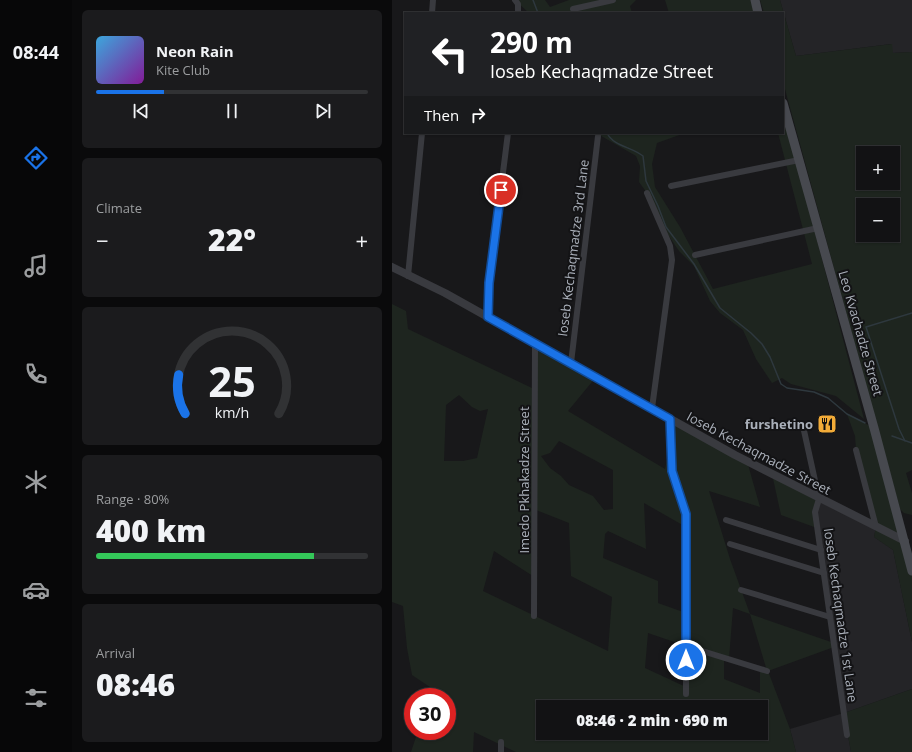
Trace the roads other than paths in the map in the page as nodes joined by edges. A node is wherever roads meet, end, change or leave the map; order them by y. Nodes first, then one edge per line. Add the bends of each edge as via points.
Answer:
1 (433, 0) edge
2 (516, 0) edge
3 (609, 0) edge
4 (755, 0) edge
5 (574, 9) dead end
6 (432, 12) edge
7 (518, 12) edge
8 (758, 12) edge
9 (784, 107) edge
10 (422, 134) edge
11 (508, 134) edge
12 (598, 136) dead end
13 (799, 160) junction
14 (671, 186) dead end
15 (647, 193) dead end
16 (818, 228) junction
17 (695, 255) dead end
18 (392, 267) edge
19 (408, 276) junction
20 (488, 317) junction
21 (534, 344) junction
22 (570, 363) junction
23 (652, 408) junction
24 (670, 419) junction
25 (802, 426) dead end
26 (856, 450) dead end
27 (819, 499) junction
28 (726, 520) dead end
29 (876, 527) junction
30 (905, 541) junction
31 (730, 544) dead end
32 (821, 550) junction
33 (912, 571) edge
34 (824, 573) junction
35 (741, 590) dead end
36 (534, 616) dead end
37 (830, 617) junction
38 (686, 646) junction
39 (767, 671) dead end
40 (686, 694) dead end
41 (847, 734) dead end
42 (501, 742) dead end
43 (501, 752) edge

1 - 6 street
2 - 7 street
3 - 5 street
4 - 8 main road
9 - 13 main road, Leo Kvachadze Street
10 - 19 street
11 - 20 street via 490,277
12 - 22 street, Ioseb Kechaqmadze 3rd Lane
13 - 14 street
13 - 16 main road, Leo Kvachadze Street
15 - 23 street via 670,246 672,260
16 - 17 street
16 - 30 main road, Leo Kvachadze Street
18 - 19 street, Ioseb Kechaqmadze Street
19 - 20 street, Ioseb Kechaqmadze Street
20 - 21 street, Ioseb Kechaqmadze Street
21 - 22 street, Ioseb Kechaqmadze Street
21 - 36 street, Imedo Pkhakadze Street
22 - 23 street, Ioseb Kechaqmadze Street
23 - 24 street, Ioseb Kechaqmadze Street
24 - 27 street, Ioseb Kechaqmadze Street
24 - 38 street via 672,471 686,514
25 - 27 street
26 - 29 street
27 - 29 street, Ioseb Kechaqmadze Street
27 - 32 street, Ioseb Kechaqmadze 1st Lane via 815,512
28 - 32 street
29 - 30 street, Ioseb Kechaqmadze Street
30 - 33 main road, Leo Kvachadze Street
31 - 34 street
32 - 34 street, Ioseb Kechaqmadze 1st Lane
34 - 37 street, Ioseb Kechaqmadze 1st Lane
35 - 37 street
37 - 41 street, Ioseb Kechaqmadze 1st Lane
38 - 39 street
38 - 40 street
42 - 43 street

